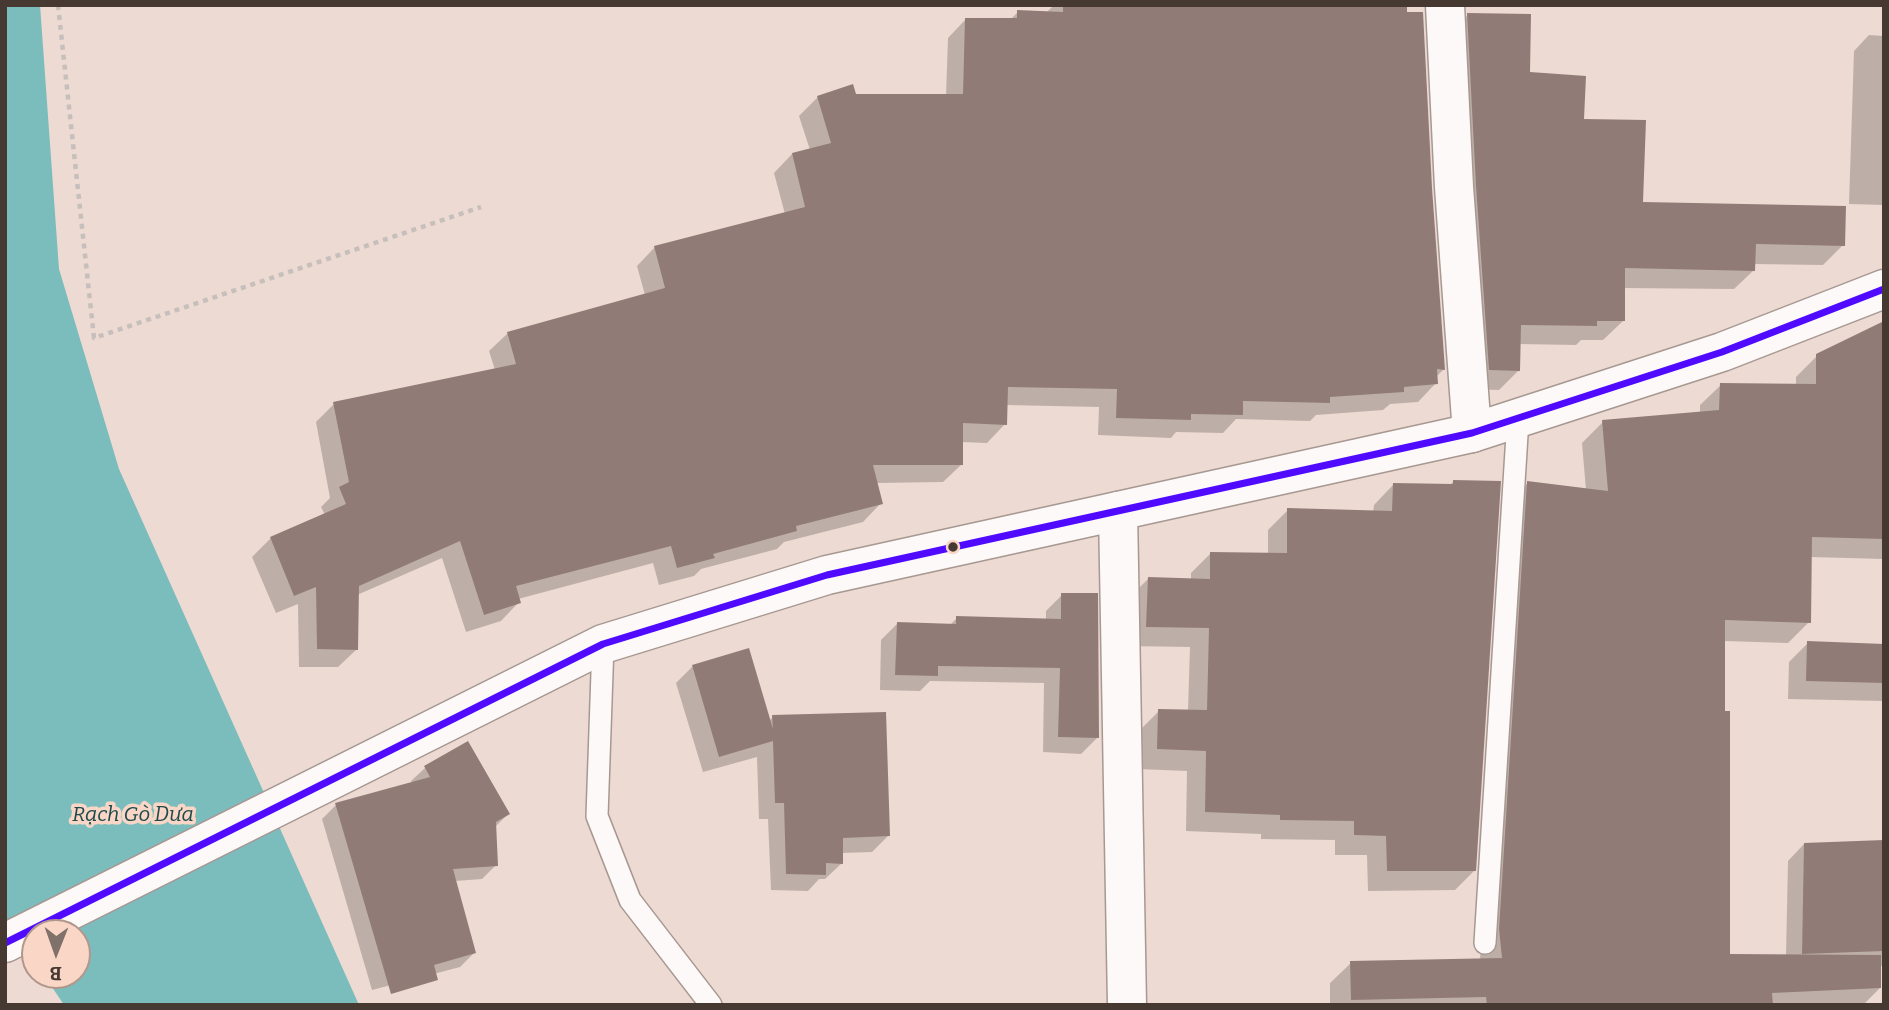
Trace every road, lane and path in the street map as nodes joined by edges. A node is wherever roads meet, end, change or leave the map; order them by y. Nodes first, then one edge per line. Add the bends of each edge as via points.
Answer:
1 (58, 5) edge
2 (1445, 5) edge
3 (481, 207) dead end
4 (1884, 289) edge
5 (1518, 419) junction
6 (1472, 433) junction
7 (1118, 511) junction
8 (603, 644) junction
9 (5, 943) edge
10 (1485, 943) dead end
11 (711, 1005) edge
12 (1127, 1005) edge

1 - 3 path via 94,338
2 - 6 main road
4 - 5 main road via 1722,352
5 - 6 main road
5 - 10 lane
6 - 7 main road
7 - 8 main road via 827,575
7 - 12 main road
8 - 9 main road
8 - 11 lane via 597,816 629,900

